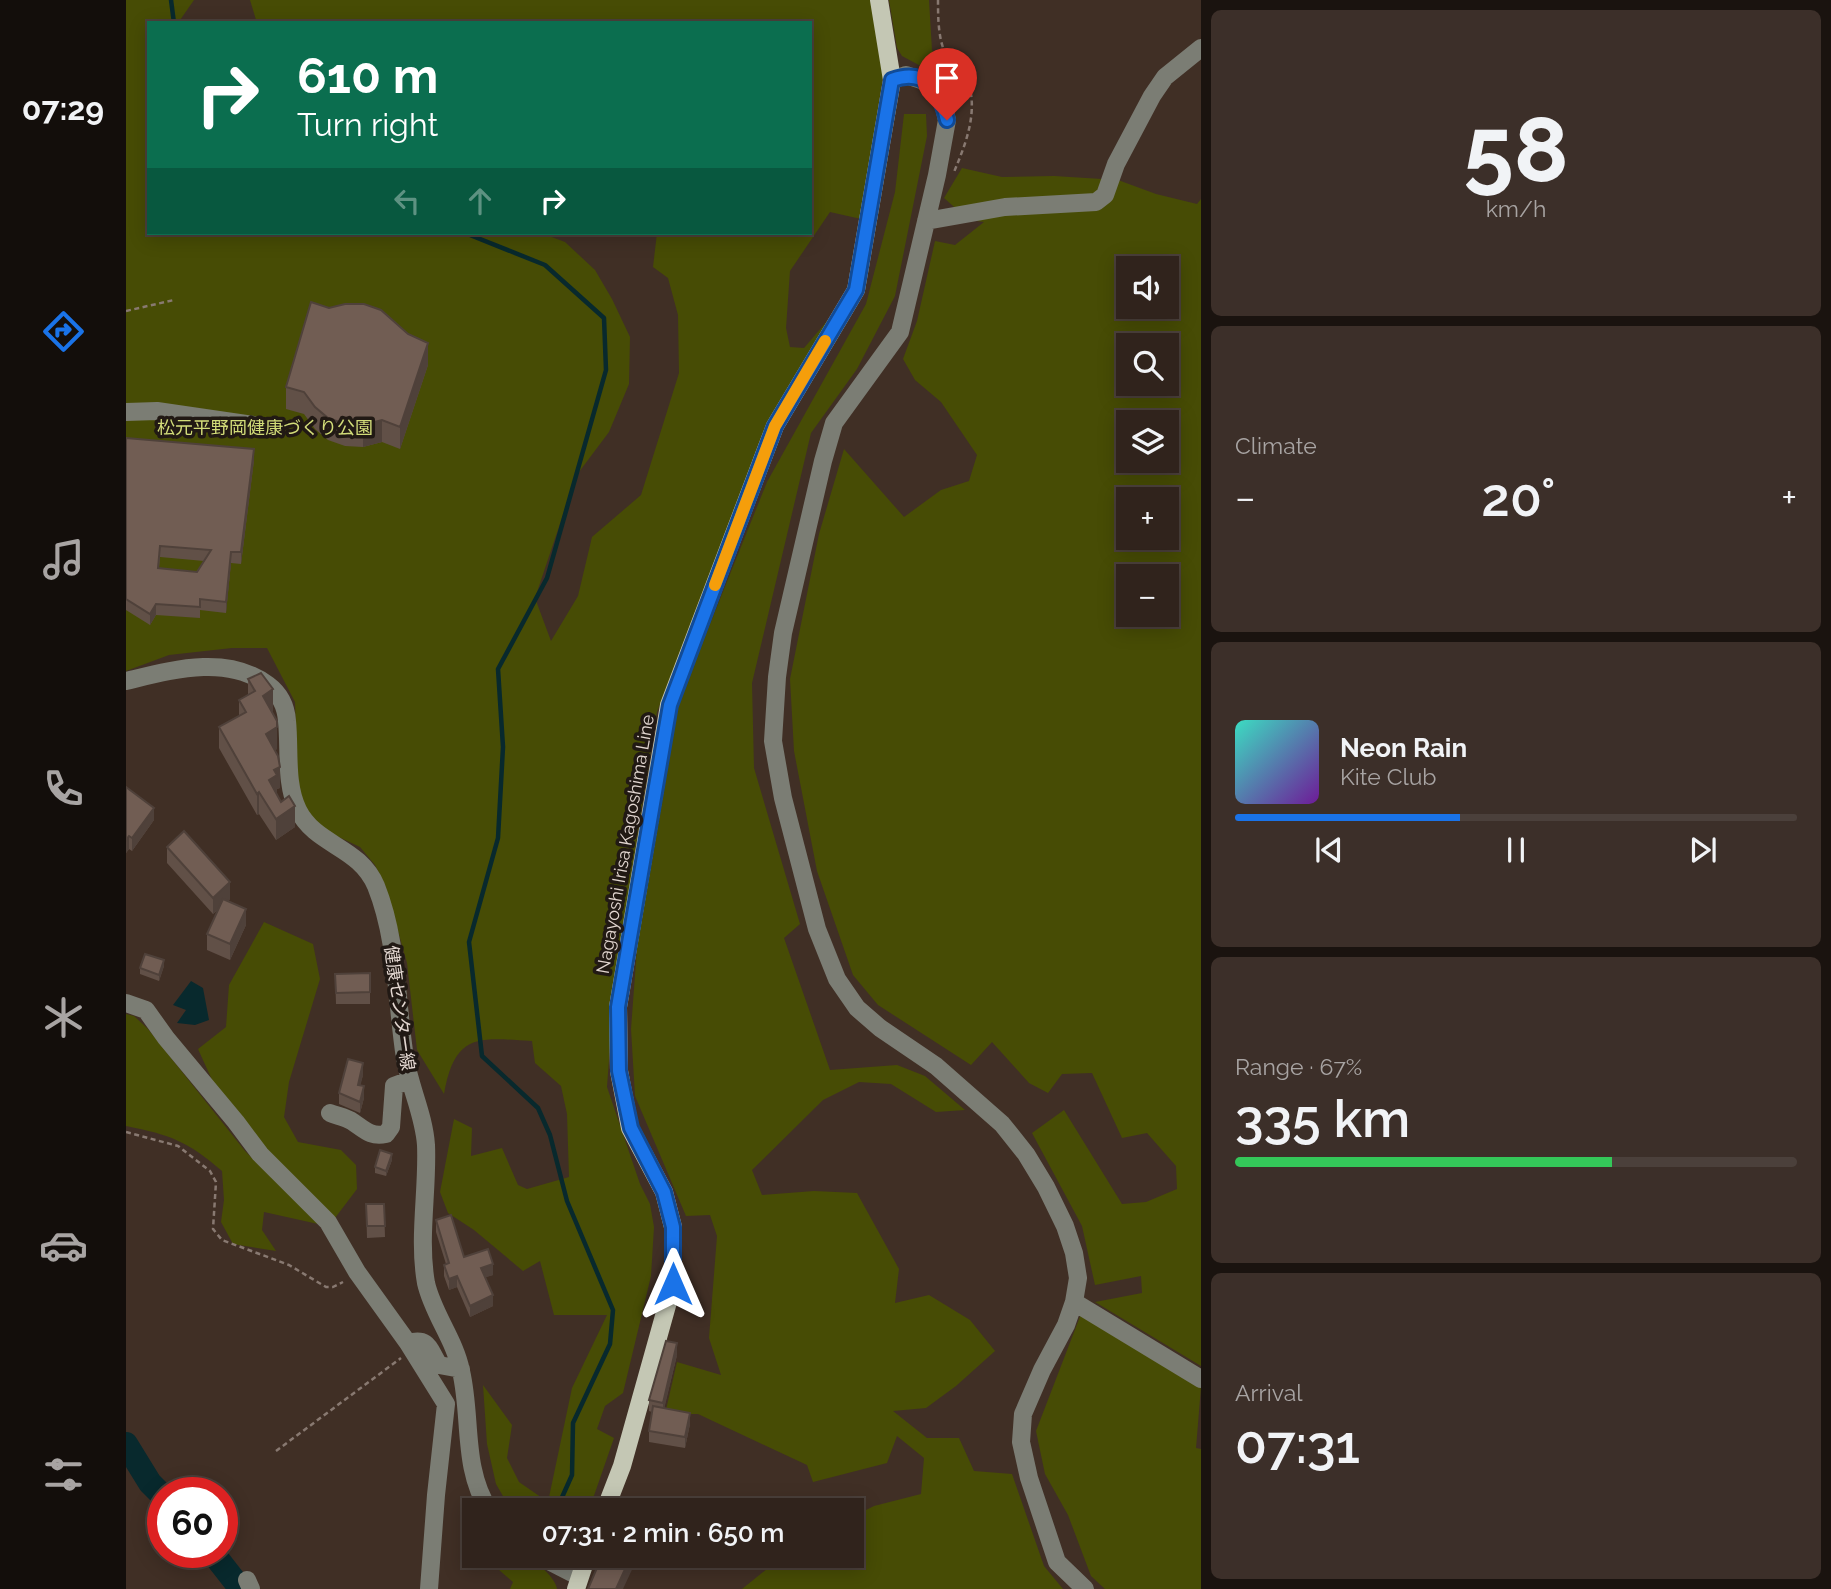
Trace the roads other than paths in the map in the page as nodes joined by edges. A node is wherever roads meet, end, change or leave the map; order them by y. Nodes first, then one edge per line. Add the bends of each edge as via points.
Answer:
1 (879, 0) edge
2 (1201, 48) edge
3 (892, 80) junction
4 (926, 221) junction
5 (126, 411) edge
6 (253, 425) dead end
7 (126, 681) edge
8 (126, 1003) edge
9 (410, 1080) junction
10 (330, 1113) dead end
11 (1074, 1302) junction
12 (410, 1346) junction
13 (461, 1369) junction
14 (1201, 1379) edge
15 (482, 1498) edge
16 (610, 1498) edge
17 (555, 1568) edge
18 (577, 1583) edge
19 (429, 1589) edge
20 (1085, 1589) edge

1 - 3 main road, Nagayoshi Irisa Kagoshima Line
2 - 4 street via 1165,78 1152,96 1105,195 1096,202 1005,206
3 - 4 street via 906,75 927,82 942,99 947,120
3 - 16 main road, Nagayoshi Irisa Kagoshima Line via 856,290 775,426 670,705 618,1007 619,1071 631,1128 664,1192 673,1227 673,1284
4 - 11 street via 900,332 834,423 783,633 773,741 817,929 836,979 857,1008 969,1093 1026,1154 1068,1235 1078,1278
5 - 6 street
7 - 9 street, 健康センター線 via 166,671 222,666 243,671 275,690 284,704 292,798 301,816 315,832 353,854 376,887 395,960
8 - 12 street via 146,1010 260,1154 328,1222
9 - 10 street via 394,1086 391,1127 386,1134 367,1133 351,1120
9 - 13 street, 健康センター線 via 426,1146 426,1282
11 - 14 street
11 - 20 street via 1023,1415 1021,1442 1057,1562
12 - 13 street via 425,1343 439,1365
12 - 19 street via 446,1404
13 - 15 street, 健康センター線 via 473,1472
17 - 18 street

